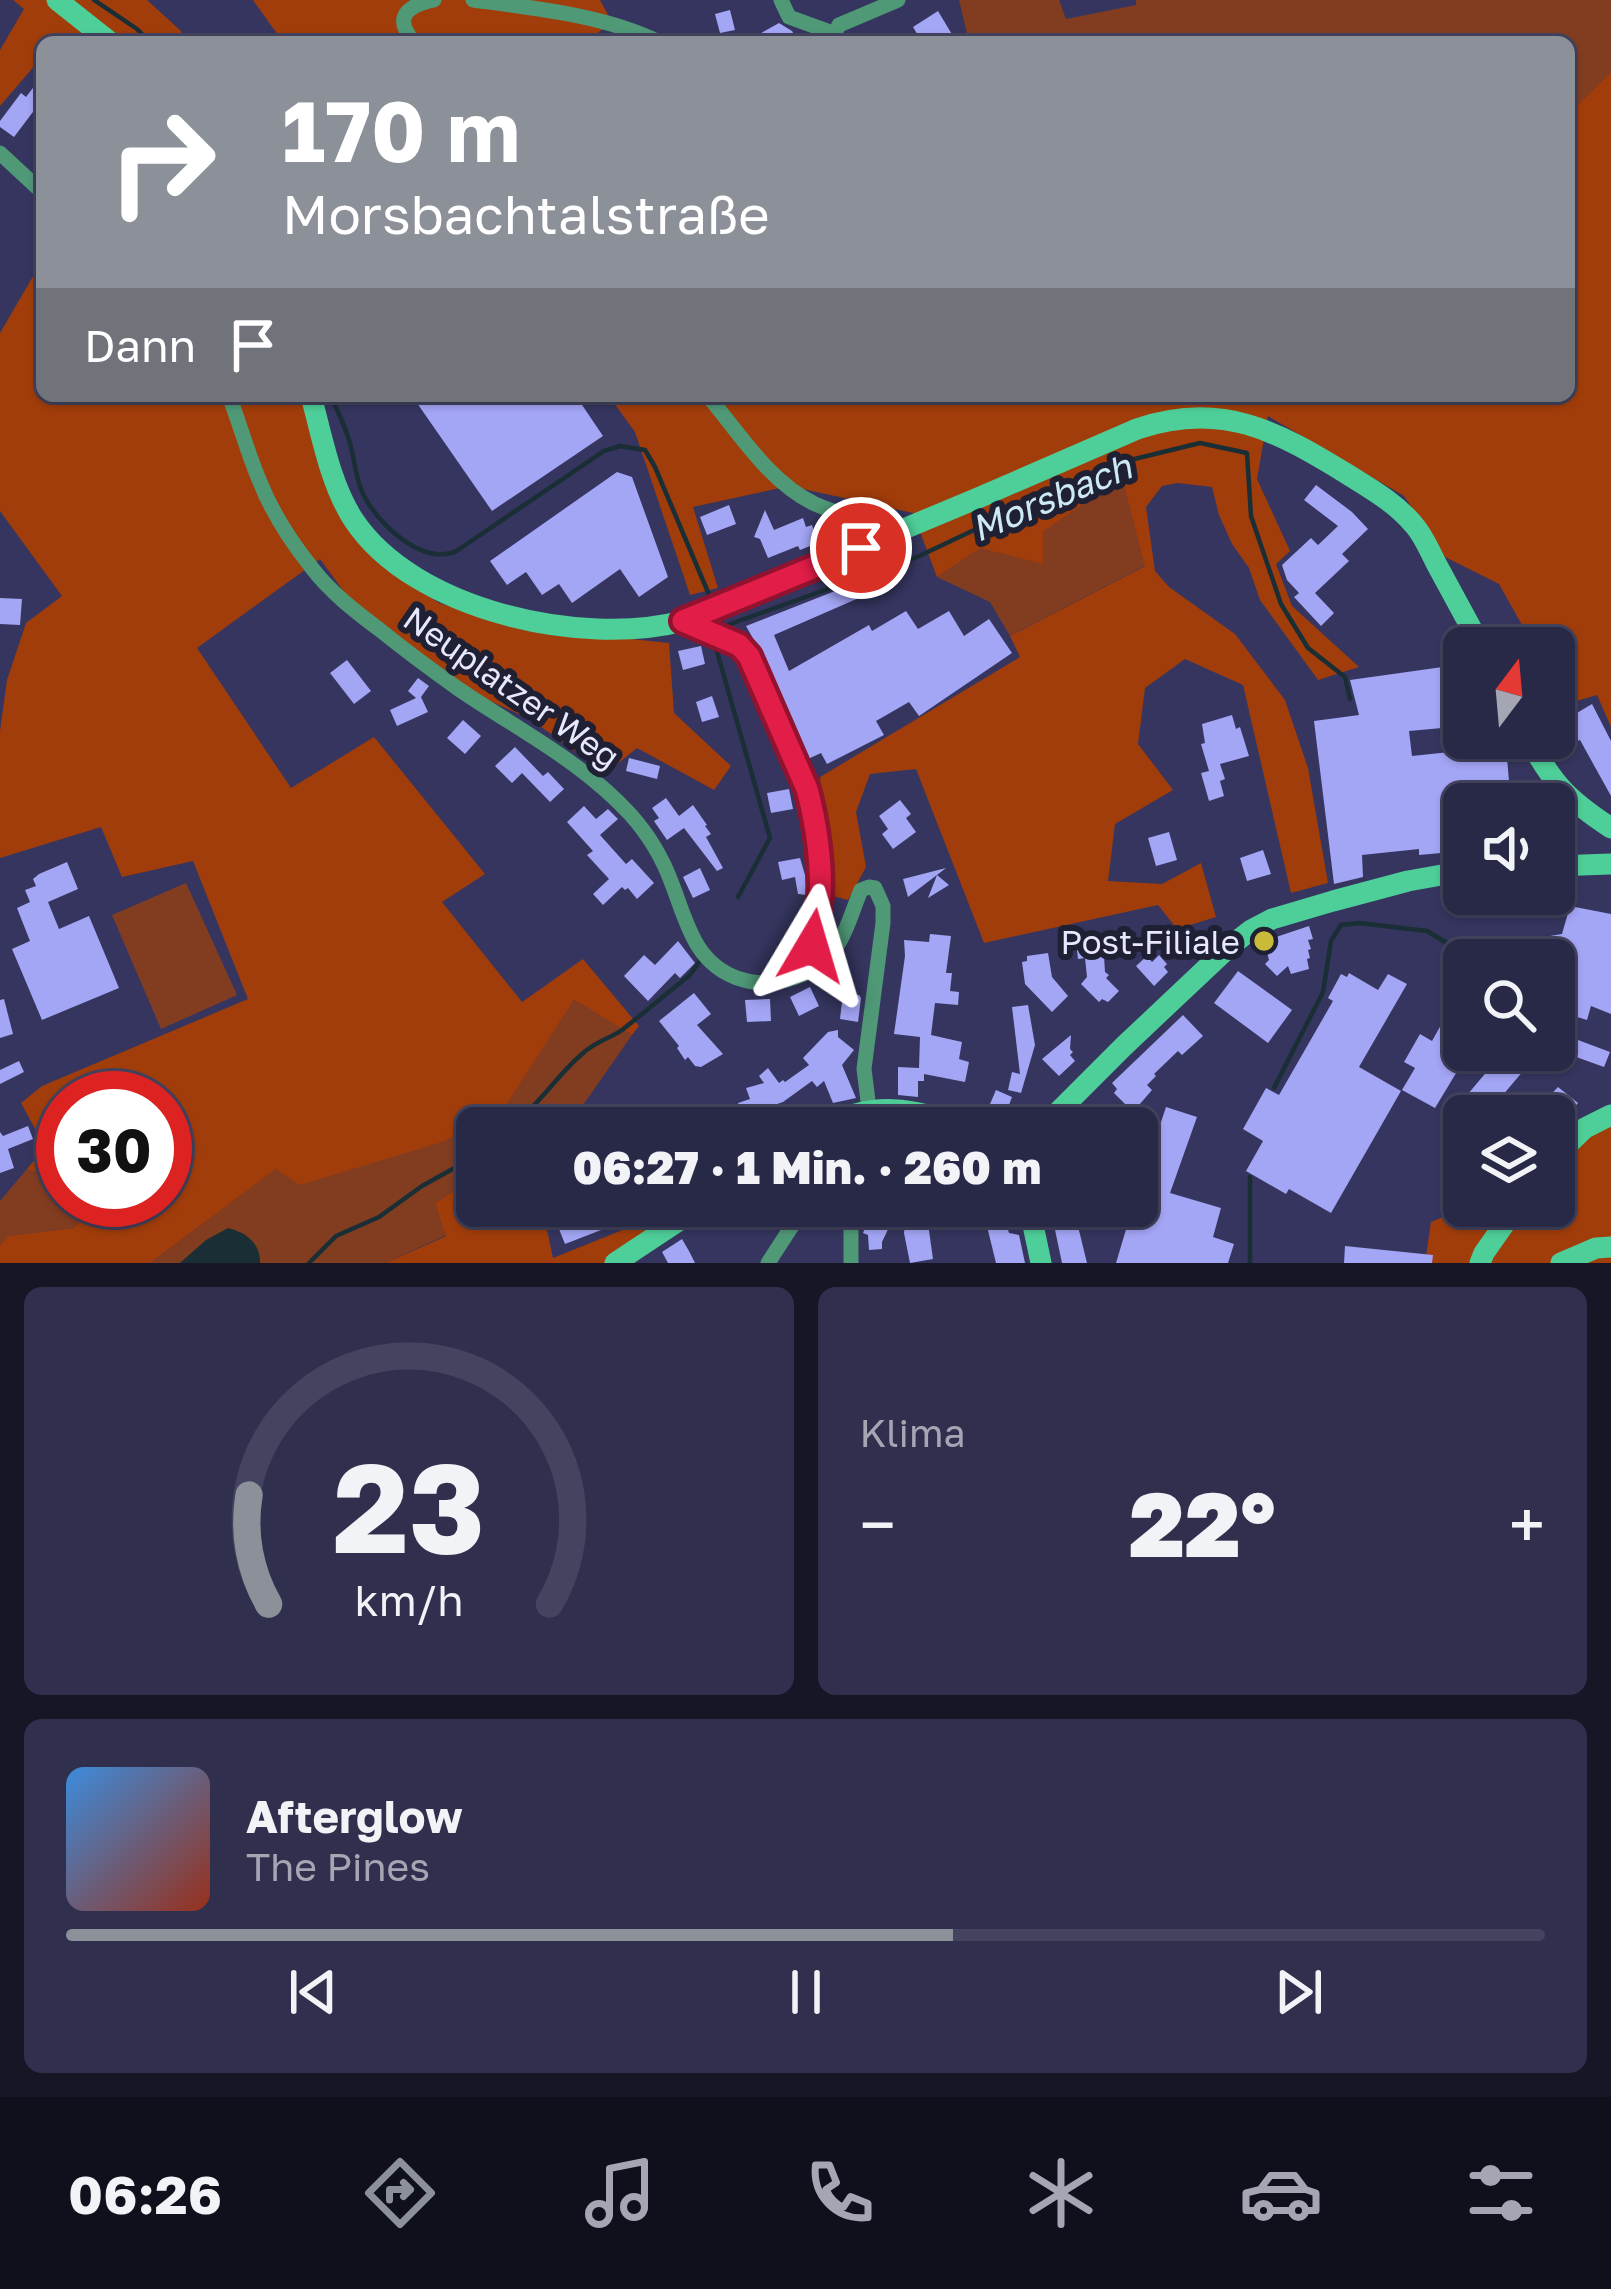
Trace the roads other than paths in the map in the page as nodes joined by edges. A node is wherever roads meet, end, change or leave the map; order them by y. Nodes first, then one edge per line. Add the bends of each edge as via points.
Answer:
1 (57, 0) edge
2 (434, 0) edge
3 (473, 0) edge
4 (781, 0) edge
5 (898, 0) edge
6 (102, 36) edge
7 (410, 36) edge
8 (646, 36) edge
9 (830, 36) edge
10 (833, 36) edge
11 (0, 153) edge
12 (36, 186) edge
13 (231, 402) edge
14 (312, 402) edge
15 (713, 402) edge
16 (894, 534) junction
17 (676, 623) junction
18 (1471, 627) edge
19 (1541, 759) edge
20 (1611, 828) edge
21 (1611, 864) edge
22 (1575, 865) edge
23 (1443, 875) edge
24 (809, 971) junction
25 (869, 1107) edge
26 (1063, 1107) edge
27 (1611, 1115) edge
28 (1575, 1138) edge
29 (669, 1227) edge
30 (791, 1227) edge
31 (851, 1227) edge
32 (1033, 1227) edge
33 (1502, 1227) edge
34 (1611, 1246) edge
35 (615, 1263) edge
36 (768, 1263) edge
37 (851, 1263) edge
38 (1041, 1263) edge
39 (1480, 1263) edge
40 (1561, 1263) edge

1 - 6 main road
2 - 7 street via 406,13
3 - 8 street
4 - 9 street via 789,17
5 - 10 street via 839,25
11 - 12 street
13 - 24 street, Neuplatzer Weg via 261,485 315,573 413,656 600,783 648,838 710,962 759,983
14 - 17 main road via 351,516 417,577 538,623 611,631
15 - 16 street via 800,496
16 - 17 main road
16 - 18 main road via 1164,420 1235,421 1289,440 1401,511
17 - 24 street via 749,656 807,789 820,898
19 - 20 main road via 1560,790
21 - 22 main road
23 - 26 main road via 1251,931
24 - 25 street via 840,941 861,890 875,888 883,923 864,1069
27 - 28 main road
29 - 35 main road
30 - 36 street
31 - 37 street
32 - 38 main road
33 - 39 main road
34 - 40 main road

